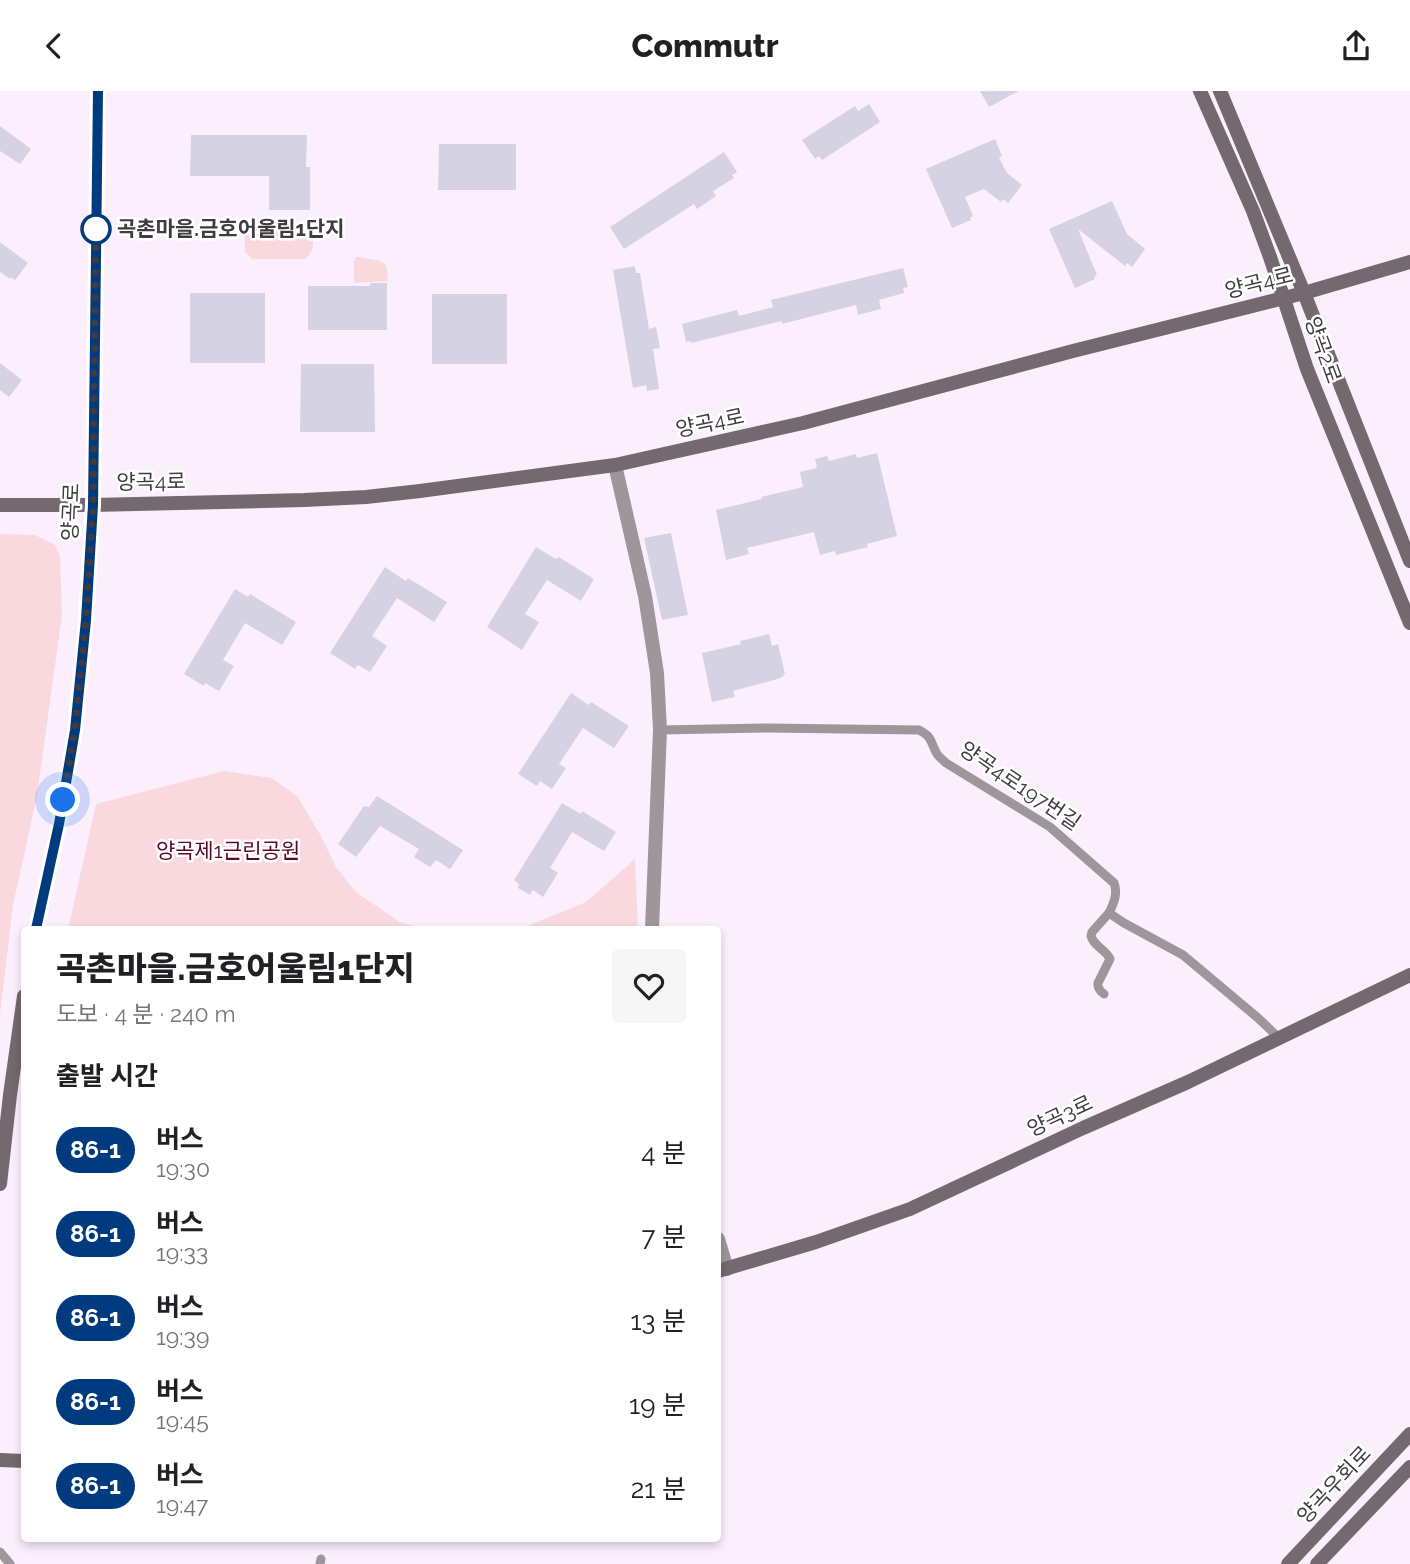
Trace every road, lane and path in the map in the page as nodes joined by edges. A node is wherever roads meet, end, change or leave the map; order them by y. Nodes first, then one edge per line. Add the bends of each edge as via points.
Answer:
1 (98, 91) edge
2 (1200, 91) edge
3 (1220, 91) edge
4 (1410, 262) edge
5 (1304, 293) junction
6 (1283, 299) junction
7 (615, 465) junction
8 (0, 505) edge
9 (93, 505) junction
10 (1410, 561) edge
11 (1410, 623) edge
12 (660, 730) junction
13 (1109, 913) junction
14 (37, 926) edge
15 (652, 926) edge
16 (1410, 975) edge
17 (1104, 994) dead end
18 (21, 1017) edge
19 (1279, 1038) junction
20 (0, 1184) edge
21 (722, 1270) edge
22 (1410, 1434) edge
23 (0, 1460) edge
24 (21, 1461) edge
25 (1410, 1467) edge
26 (0, 1552) edge
27 (10, 1564) edge
28 (1288, 1564) edge
29 (1317, 1564) edge

1 - 9 street, 양곡로
2 - 6 street, 양곡2로 via 1253,211
3 - 5 street, 양곡2로
4 - 5 street, 양곡4로
5 - 6 street, 양곡4로
5 - 10 street, 양곡2로
6 - 7 street, 양곡4로 via 803,423
6 - 11 street, 양곡2로
7 - 9 street, 양곡4로 via 366,496
7 - 12 street via 653,640
8 - 9 street, 양곡4로
9 - 14 street, 양곡로 via 75,730
12 - 13 lane, 양곡4로197번길 via 919,730 946,763 1050,827 1108,878 1116,889
12 - 15 street
13 - 17 lane via 1091,936 1110,960 1098,983
13 - 19 lane via 1183,955
16 - 19 street, 양곡3로
18 - 20 street
19 - 21 street, 양곡3로 via 910,1209
22 - 28 street, 양곡우회로
23 - 24 street
25 - 29 street, 양곡우회로
26 - 27 lane

